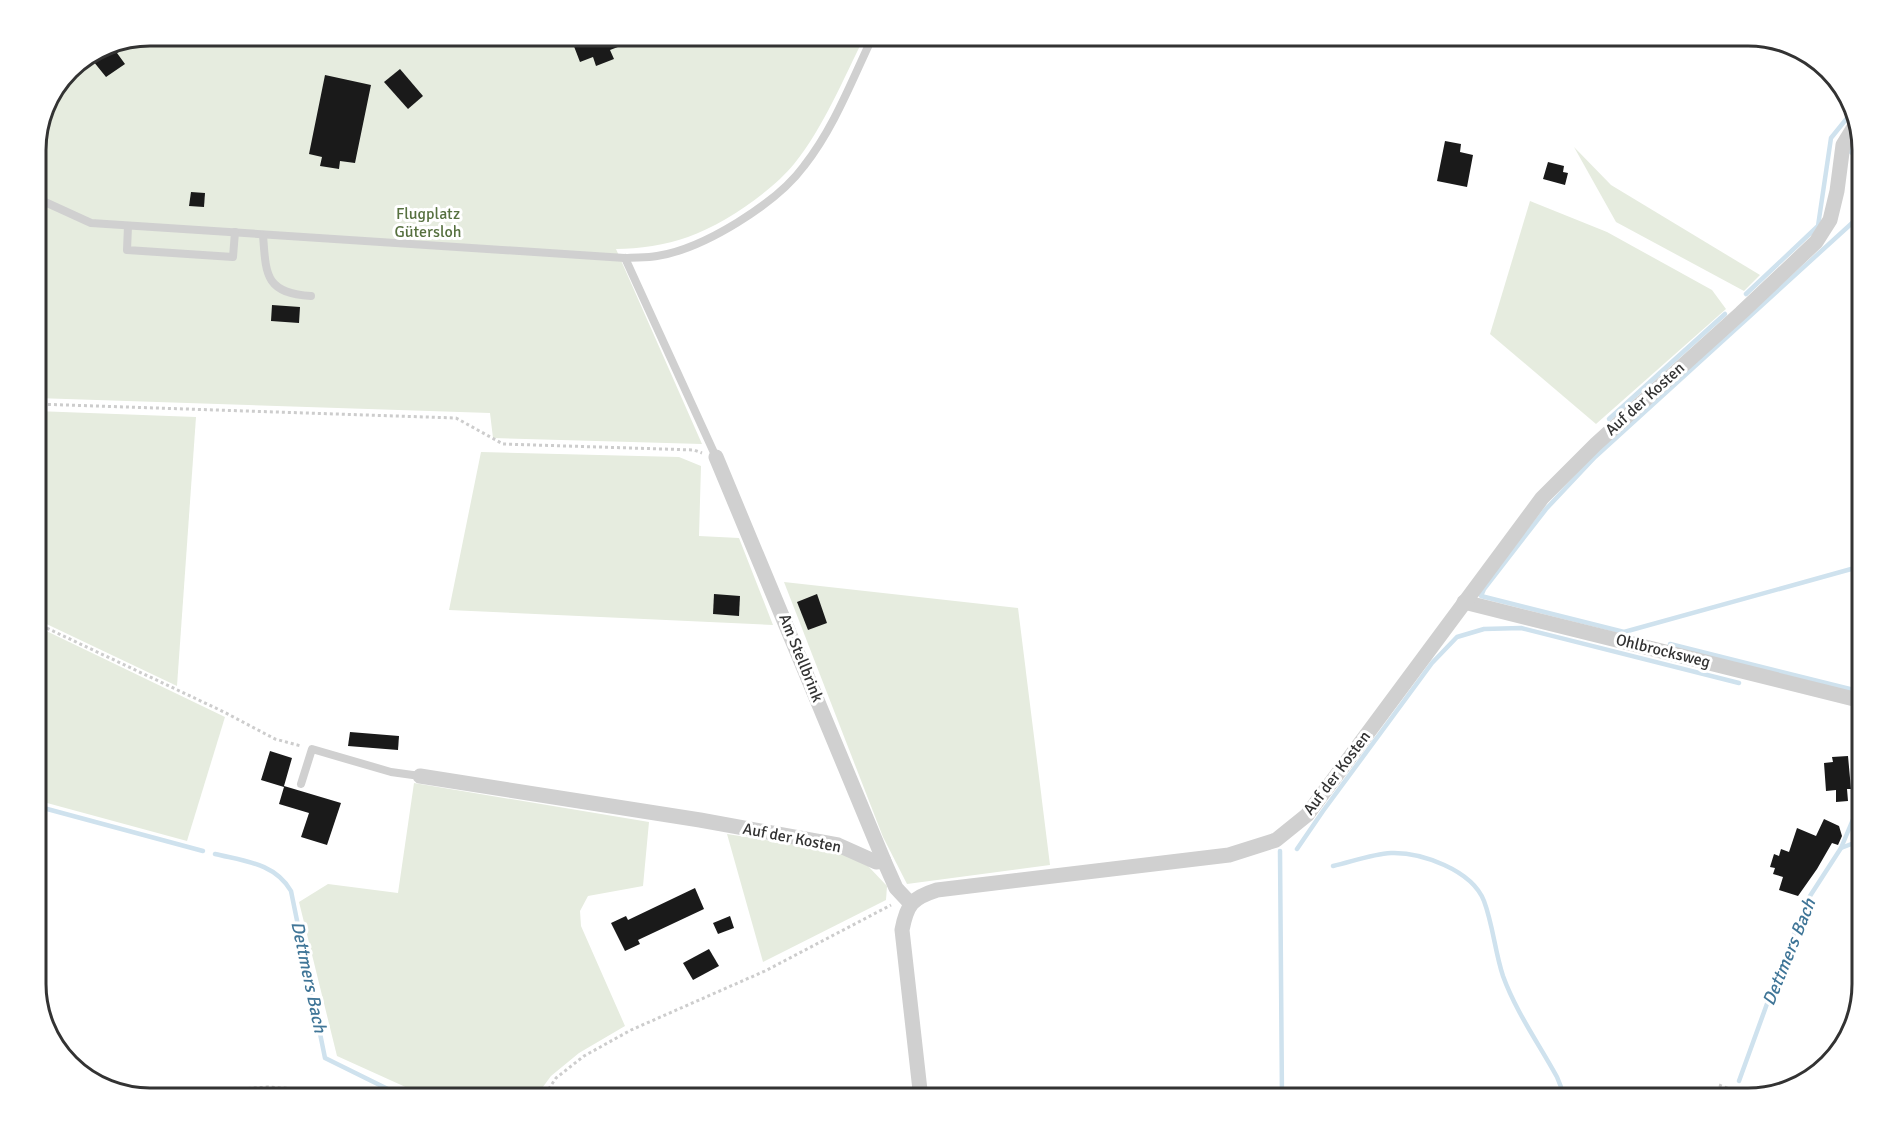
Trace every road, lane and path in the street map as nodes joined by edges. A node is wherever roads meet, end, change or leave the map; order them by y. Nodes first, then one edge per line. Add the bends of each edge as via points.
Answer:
1 (868, 46) edge
2 (1850, 134) edge
3 (47, 203) edge
4 (128, 226) junction
5 (235, 232) junction
6 (263, 234) junction
7 (625, 258) junction
8 (311, 296) dead end
9 (47, 404) edge
10 (716, 457) junction
11 (1464, 602) junction
12 (47, 627) edge
13 (1852, 698) edge
14 (312, 749) junction
15 (420, 776) joint
16 (301, 784) dead end
17 (884, 861) junction
18 (910, 903) junction
19 (1719, 1085) dead end
20 (254, 1088) edge
21 (282, 1088) edge
22 (549, 1088) edge
23 (920, 1088) edge
24 (1727, 1088) edge

1 - 7 lane via 832,121 804,167 763,207 705,241 658,256
2 - 11 street, Auf der Kosten via 1843,145 1830,220 1816,242 1542,498
3 - 4 lane via 91,223
4 - 5 lane
4 - 5 lane via 127,250 233,257
5 - 6 lane
6 - 7 lane
6 - 8 lane via 266,269 279,290
7 - 10 lane
9 - 10 path via 456,418 503,444 694,450
10 - 17 street, Am Stellbrink
11 - 13 street, Ohlbrocksweg
11 - 18 street, Auf der Kosten via 1307,815 1276,840 1229,855 937,890
12 - 14 path via 275,739
14 - 15 lane via 391,772
14 - 16 lane
15 - 17 street, Auf der Kosten via 838,845 876,862
17 - 18 street via 896,888
18 - 22 path via 892,905 765,971 621,1035 584,1056
18 - 23 street via 902,930
19 - 24 path
20 - 21 path

